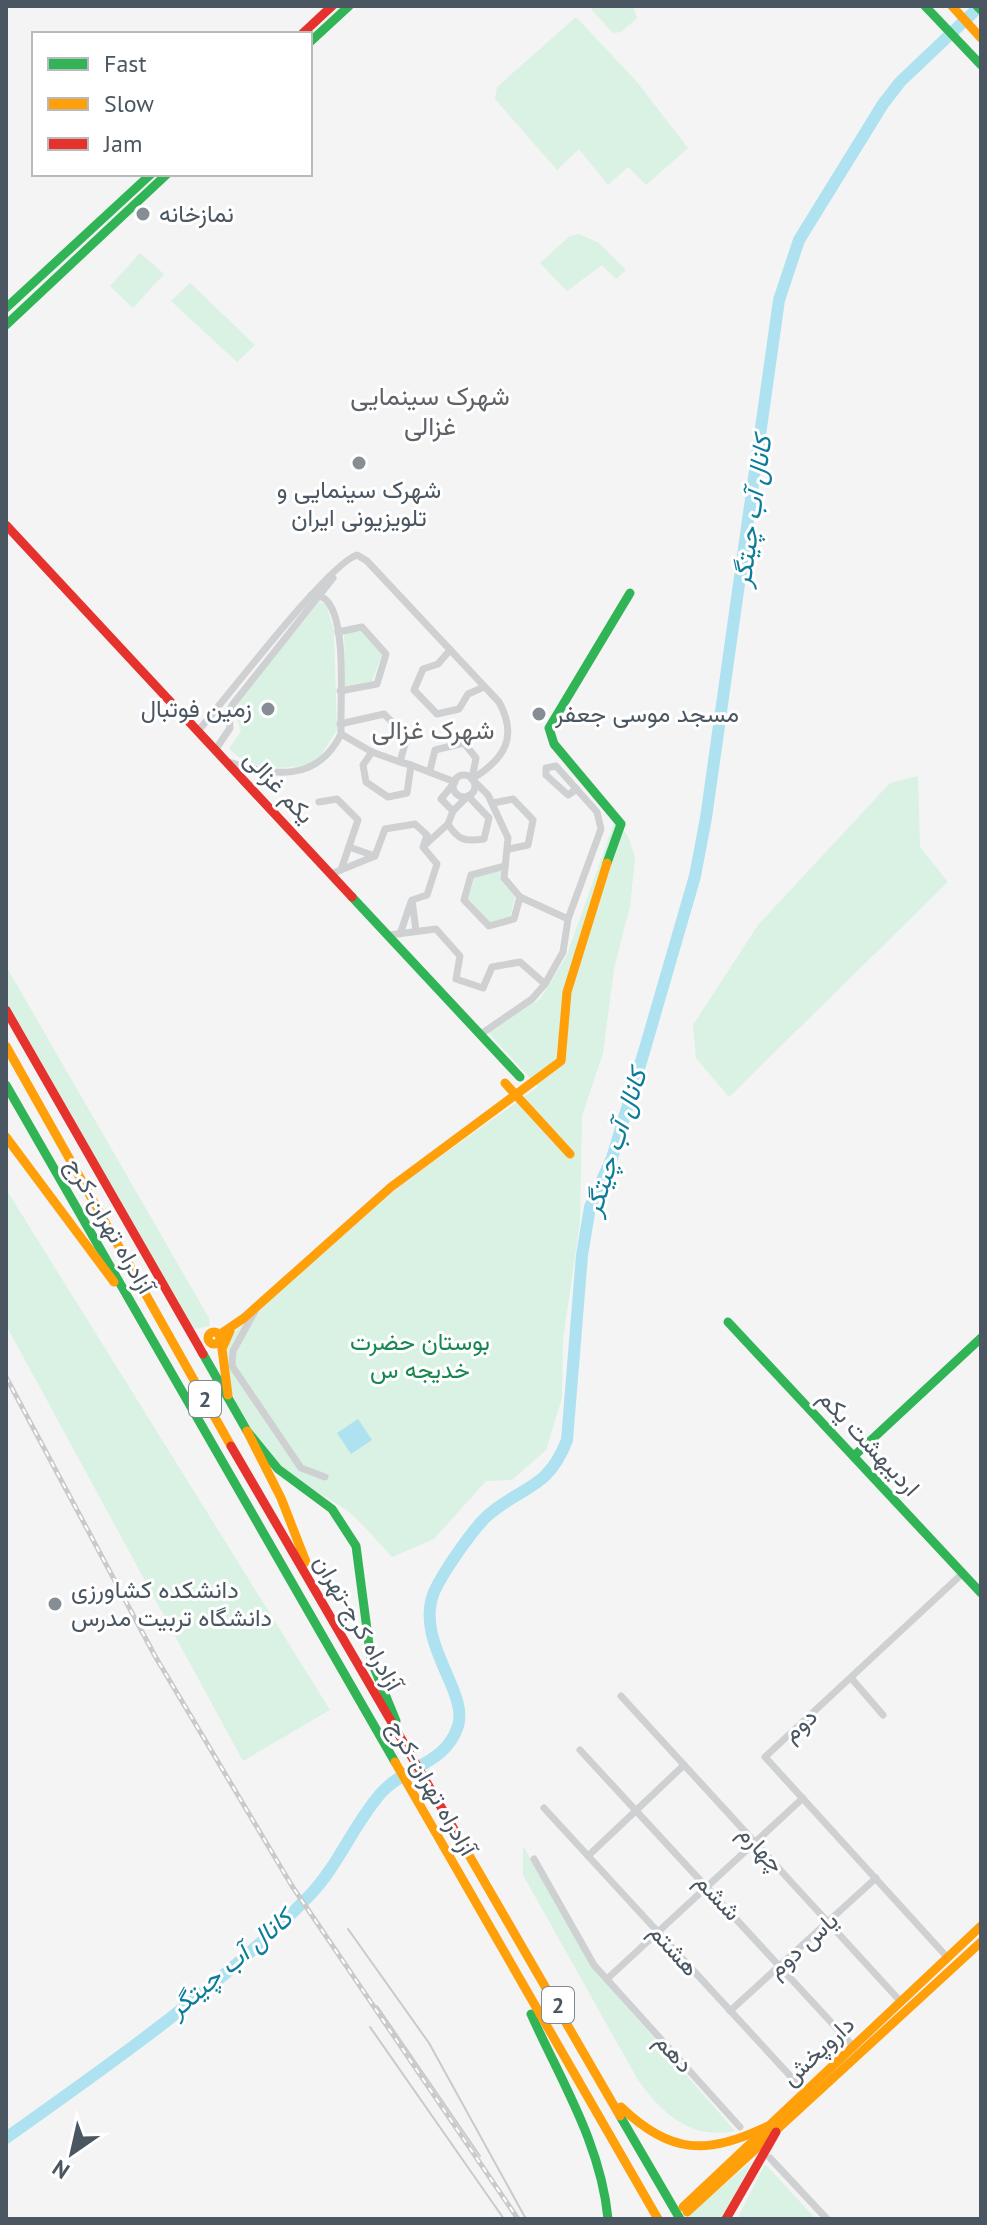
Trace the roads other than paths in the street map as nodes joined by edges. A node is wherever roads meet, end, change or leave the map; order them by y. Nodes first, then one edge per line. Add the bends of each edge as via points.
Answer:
1 (332, 6) edge
2 (349, 6) edge
3 (952, 6) edge
4 (928, 10) edge
5 (304, 32) edge
6 (980, 37) edge
7 (312, 40) edge
8 (981, 65) edge
9 (149, 176) edge
10 (165, 176) edge
11 (74, 253) junction
12 (6, 308) edge
13 (6, 325) edge
14 (6, 525) edge
15 (630, 593) dead end
16 (316, 596) junction
17 (338, 632) junction
18 (450, 650) junction
19 (246, 680) junction
20 (484, 687) junction
21 (340, 691) junction
22 (213, 713) junction
23 (230, 720) junction
24 (340, 724) junction
25 (198, 731) junction
26 (341, 734) junction
27 (216, 749) junction
28 (372, 752) junction
29 (229, 762) junction
30 (400, 762) junction
31 (411, 765) junction
32 (430, 770) junction
33 (472, 779) junction
34 (455, 782) junction
35 (577, 789) junction
36 (488, 795) junction
37 (468, 796) junction
38 (319, 802) dead end
39 (493, 803) junction
40 (453, 811) junction
41 (448, 824) junction
42 (349, 847) junction
43 (423, 847) junction
44 (509, 849) junction
45 (375, 856) junction
46 (505, 866) junction
47 (336, 872) junction
48 (520, 897) junction
49 (412, 900) junction
50 (568, 919) junction
51 (416, 931) junction
52 (400, 934) junction
53 (389, 935) junction
54 (545, 984) junction
55 (6, 1010) edge
56 (481, 1034) junction
57 (6, 1046) edge
58 (520, 1077) dead end
59 (505, 1083) dead end
60 (6, 1085) edge
61 (517, 1095) junction
62 (6, 1137) edge
63 (570, 1154) dead end
64 (129, 1298) junction
65 (258, 1306) junction
66 (728, 1322) dead end
67 (230, 1331) junction
68 (981, 1338) edge
69 (194, 1339) junction
70 (209, 1340) junction
71 (204, 1356) junction
72 (228, 1398) junction
73 (247, 1431) junction
74 (854, 1456) junction
75 (325, 1477) dead end
76 (963, 1573) junction
77 (981, 1593) edge
78 (318, 1595) junction
79 (852, 1679) junction
80 (621, 1696) dead end
81 (883, 1715) dead end
82 (409, 1750) junction
83 (580, 1750) dead end
84 (684, 1765) junction
85 (803, 1798) junction
86 (544, 1808) dead end
87 (636, 1810) junction
88 (756, 1843) junction
89 (588, 1856) junction
90 (534, 1859) dead end
91 (876, 1878) junction
92 (708, 1887) junction
93 (828, 1922) junction
94 (981, 1926) edge
95 (658, 1933) junction
96 (981, 1942) edge
97 (947, 1957) junction
98 (781, 1965) junction
99 (514, 1973) junction
100 (930, 1975) junction
101 (607, 1979) junction
102 (936, 1986) junction
103 (901, 2002) junction
104 (730, 2011) junction
105 (853, 2046) junction
106 (598, 2078) junction
107 (805, 2092) junction
108 (740, 2127) dead end
109 (772, 2129) junction
110 (770, 2158) dead end
111 (683, 2213) edge
112 (608, 2219) edge
113 (658, 2219) edge
114 (726, 2219) edge
115 (827, 2219) edge

1 - 5 main road
2 - 7 main road
3 - 6 main road
4 - 8 main road
9 - 11 main road
10 - 11 main road
11 - 12 main road
11 - 13 main road
14 - 25 main road, یکم غزالی
15 - 61 main road via 549,728 554,744 621,824 577,951 561,1061
16 - 17 street via 329,604
16 - 18 street via 345,560 357,555
16 - 19 street
17 - 21 street
17 - 21 street via 362,627 386,654 377,684
18 - 20 street
18 - 20 street via 438,664 423,669 414,690 437,714 459,709 468,694
19 - 22 street
19 - 23 street via 229,711
20 - 33 street via 505,713 508,741 501,758
21 - 24 street
22 - 23 street
22 - 25 street
23 - 27 street
24 - 26 street
24 - 30 street via 384,714 407,737
25 - 27 main road, یکم غزالی
26 - 28 street
26 - 29 street via 319,764 306,769 265,772
27 - 29 main road, یکم غزالی
28 - 30 street
28 - 31 street via 363,765 366,782 388,797 407,793
29 - 47 main road, یکم غزالی
30 - 31 street
31 - 32 street
32 - 33 street via 435,750 464,743 476,758
32 - 34 street
33 - 34 street via 463,776
33 - 36 street
33 - 37 street via 475,788
34 - 37 street via 455,792
34 - 40 street via 441,799
35 - 35 street via 556,766 546,768 560,790 568,795
35 - 50 street via 597,812 601,829
36 - 37 street
36 - 39 street
37 - 40 street
37 - 41 street via 489,818 484,839 456,837
38 - 42 street via 337,799 358,820
39 - 44 street
39 - 44 street via 513,799 533,820 528,845
40 - 41 street
41 - 43 street
42 - 45 street
42 - 47 street
43 - 45 street via 427,835 415,824 385,829
43 - 49 street via 437,864 427,895
44 - 46 street
45 - 47 street
46 - 48 street via 504,878
46 - 48 street via 471,875 464,900 489,926 514,919
47 - 53 main road, یکم غزالی
48 - 50 street
49 - 51 street
49 - 52 street
50 - 54 street via 563,952
51 - 52 street
51 - 54 street via 436,929 460,956 456,979 483,988 492,967 520,962
52 - 53 street
53 - 56 main road, یکم غزالی
54 - 56 street
55 - 69 main road
56 - 58 main road, یکم غزالی
57 - 78 main road, آزادراه کرج-تهران / 2
59 - 61 main road
60 - 64 main road, آزادراه تهران-کرج / 2
61 - 63 main road
61 - 65 main road via 391,1187
62 - 64 main road
64 - 99 main road, آزادراه تهران-کرج / 2
65 - 67 main road
65 - 75 street via 233,1351 232,1366 301,1468
66 - 74 main road, اردیبهشت یکم
67 - 70 main road via 212,1332
67 - 72 main road via 222,1349
68 - 74 main road
69 - 70 main road
69 - 71 main road
70 - 71 main road
71 - 72 main road
72 - 73 main road
73 - 78 main road via 281,1498
73 - 82 main road via 278,1469 332,1509 356,1546 371,1660
74 - 76 main road, اردیبهشت یکم
76 - 77 main road, اردیبهشت یکم
76 - 79 street, دوم
78 - 82 main road, آزادراه کرج-تهران / 2
79 - 81 street
79 - 85 street, دوم via 765,1757
80 - 84 street, چهارم
82 - 106 main road, آزادراه کرج-تهران / 2
83 - 87 street, ششم
84 - 87 street
84 - 88 street, چهارم
85 - 88 street
85 - 91 street, دوم
86 - 89 street, هشتم
87 - 89 street
87 - 92 street, ششم
88 - 92 street
88 - 93 street, چهارم
89 - 95 street, هشتم
90 - 101 street, دهم
91 - 93 street, یاس دوم
91 - 97 street, دوم
92 - 95 street
92 - 98 street, ششم
93 - 98 street, یاس دوم
93 - 103 street, چهارم
94 - 97 main road, داروپخش
95 - 101 street
95 - 104 street, هشتم
96 - 102 main road, داروپخش
97 - 100 main road, داروپخش
98 - 104 street, یاس دوم
98 - 105 street, ششم
99 - 112 main road via 594,2153 608,2192
99 - 113 main road, آزادراه تهران-کرج / 2
100 - 102 main road via 937,1977
100 - 103 main road, داروپخش
101 - 108 street, دهم
102 - 109 main road, داروپخش
103 - 105 main road, داروپخش
104 - 107 street, هشتم
105 - 107 main road, داروپخش
106 - 109 main road via 638,2125 677,2145 725,2146
106 - 111 main road, آزادراه کرج-تهران / 2
107 - 109 main road, داروپخش
109 - 111 main road, داروپخش
109 - 114 main road
110 - 115 street

